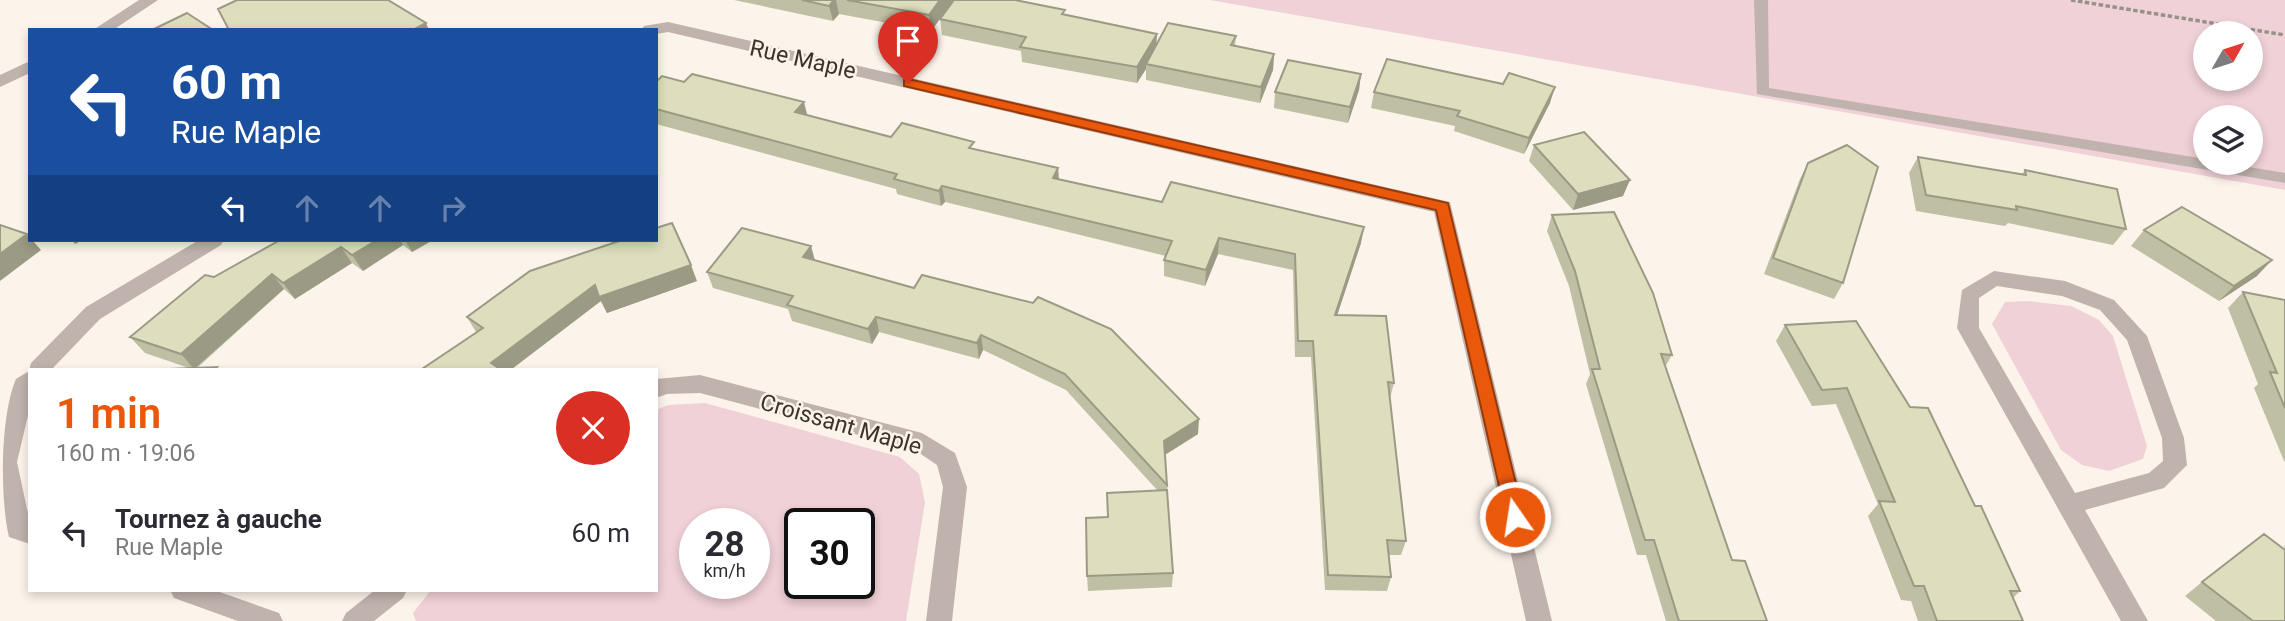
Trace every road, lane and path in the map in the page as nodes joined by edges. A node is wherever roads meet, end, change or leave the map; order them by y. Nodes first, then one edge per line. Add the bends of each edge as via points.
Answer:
1 (150, 0) edge
2 (1761, 0) edge
3 (2071, 0) edge
4 (105, 28) edge
5 (658, 29) edge
6 (2285, 35) edge
7 (28, 67) edge
8 (0, 82) edge
9 (2285, 178) edge
10 (211, 242) edge
11 (40, 368) edge
12 (28, 381) edge
13 (658, 388) edge
14 (2071, 504) junction
15 (28, 533) edge
16 (189, 592) edge
17 (391, 592) edge
18 (270, 621) edge
19 (355, 621) edge
20 (939, 621) edge
21 (1539, 621) edge
22 (2135, 621) edge

1 - 4 street
2 - 9 lane via 1762,91
3 - 6 path
5 - 21 street, Rue Maple via 668,27 1443,207
7 - 8 street
10 - 11 street via 93,313
12 - 15 street via 5,462 18,530
13 - 20 street, Croissant Maple via 700,384 922,442 947,460 955,488
14 - 14 street via 1969,328 1969,295 1994,278 2065,289 2107,305 2136,336 2173,438 2175,465 2156,481
14 - 22 street
16 - 18 street
17 - 19 street

